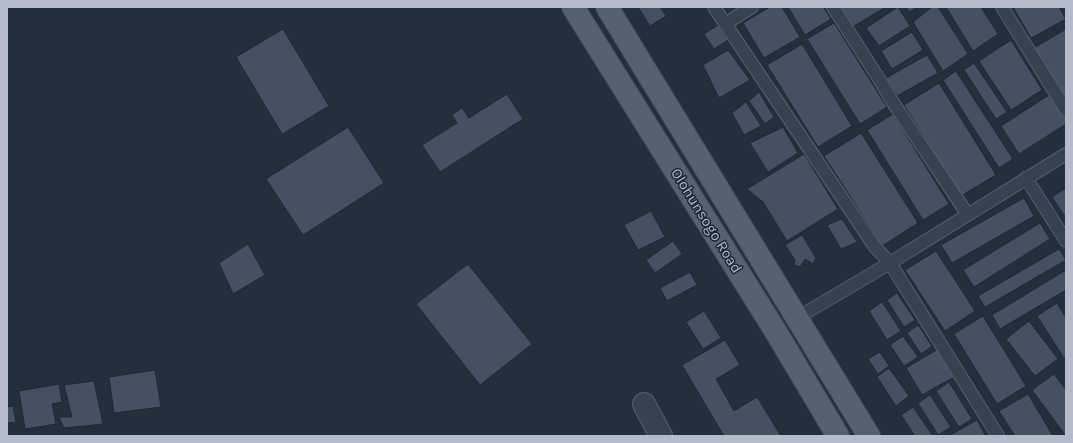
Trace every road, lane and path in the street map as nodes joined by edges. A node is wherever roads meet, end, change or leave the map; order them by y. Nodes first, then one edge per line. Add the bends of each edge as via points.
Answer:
1 (573, 7) edge
2 (607, 7) edge
3 (714, 7) edge
4 (752, 7) edge
5 (833, 7) edge
6 (1002, 7) edge
7 (725, 24) junction
8 (648, 77) junction
9 (626, 93) junction
10 (1066, 110) edge
11 (1066, 154) edge
12 (1026, 178) junction
13 (968, 215) junction
14 (1066, 240) edge
15 (890, 263) junction
16 (797, 318) junction
17 (644, 404) dead end
18 (661, 436) edge
19 (838, 436) edge
20 (869, 436) edge
21 (998, 436) edge

1 - 9 main road, Olohunsogo Road
2 - 8 main road, Olohunsogo Road
3 - 7 lane
4 - 7 lane
5 - 13 lane
6 - 10 lane
7 - 15 lane via 875,247
8 - 9 main road
8 - 16 main road, Olohunsogo Road
9 - 19 main road, Olohunsogo Road
11 - 12 lane
12 - 13 lane
12 - 14 lane
13 - 15 lane
15 - 16 lane
15 - 21 lane
16 - 20 main road, Olohunsogo Road
17 - 18 street

